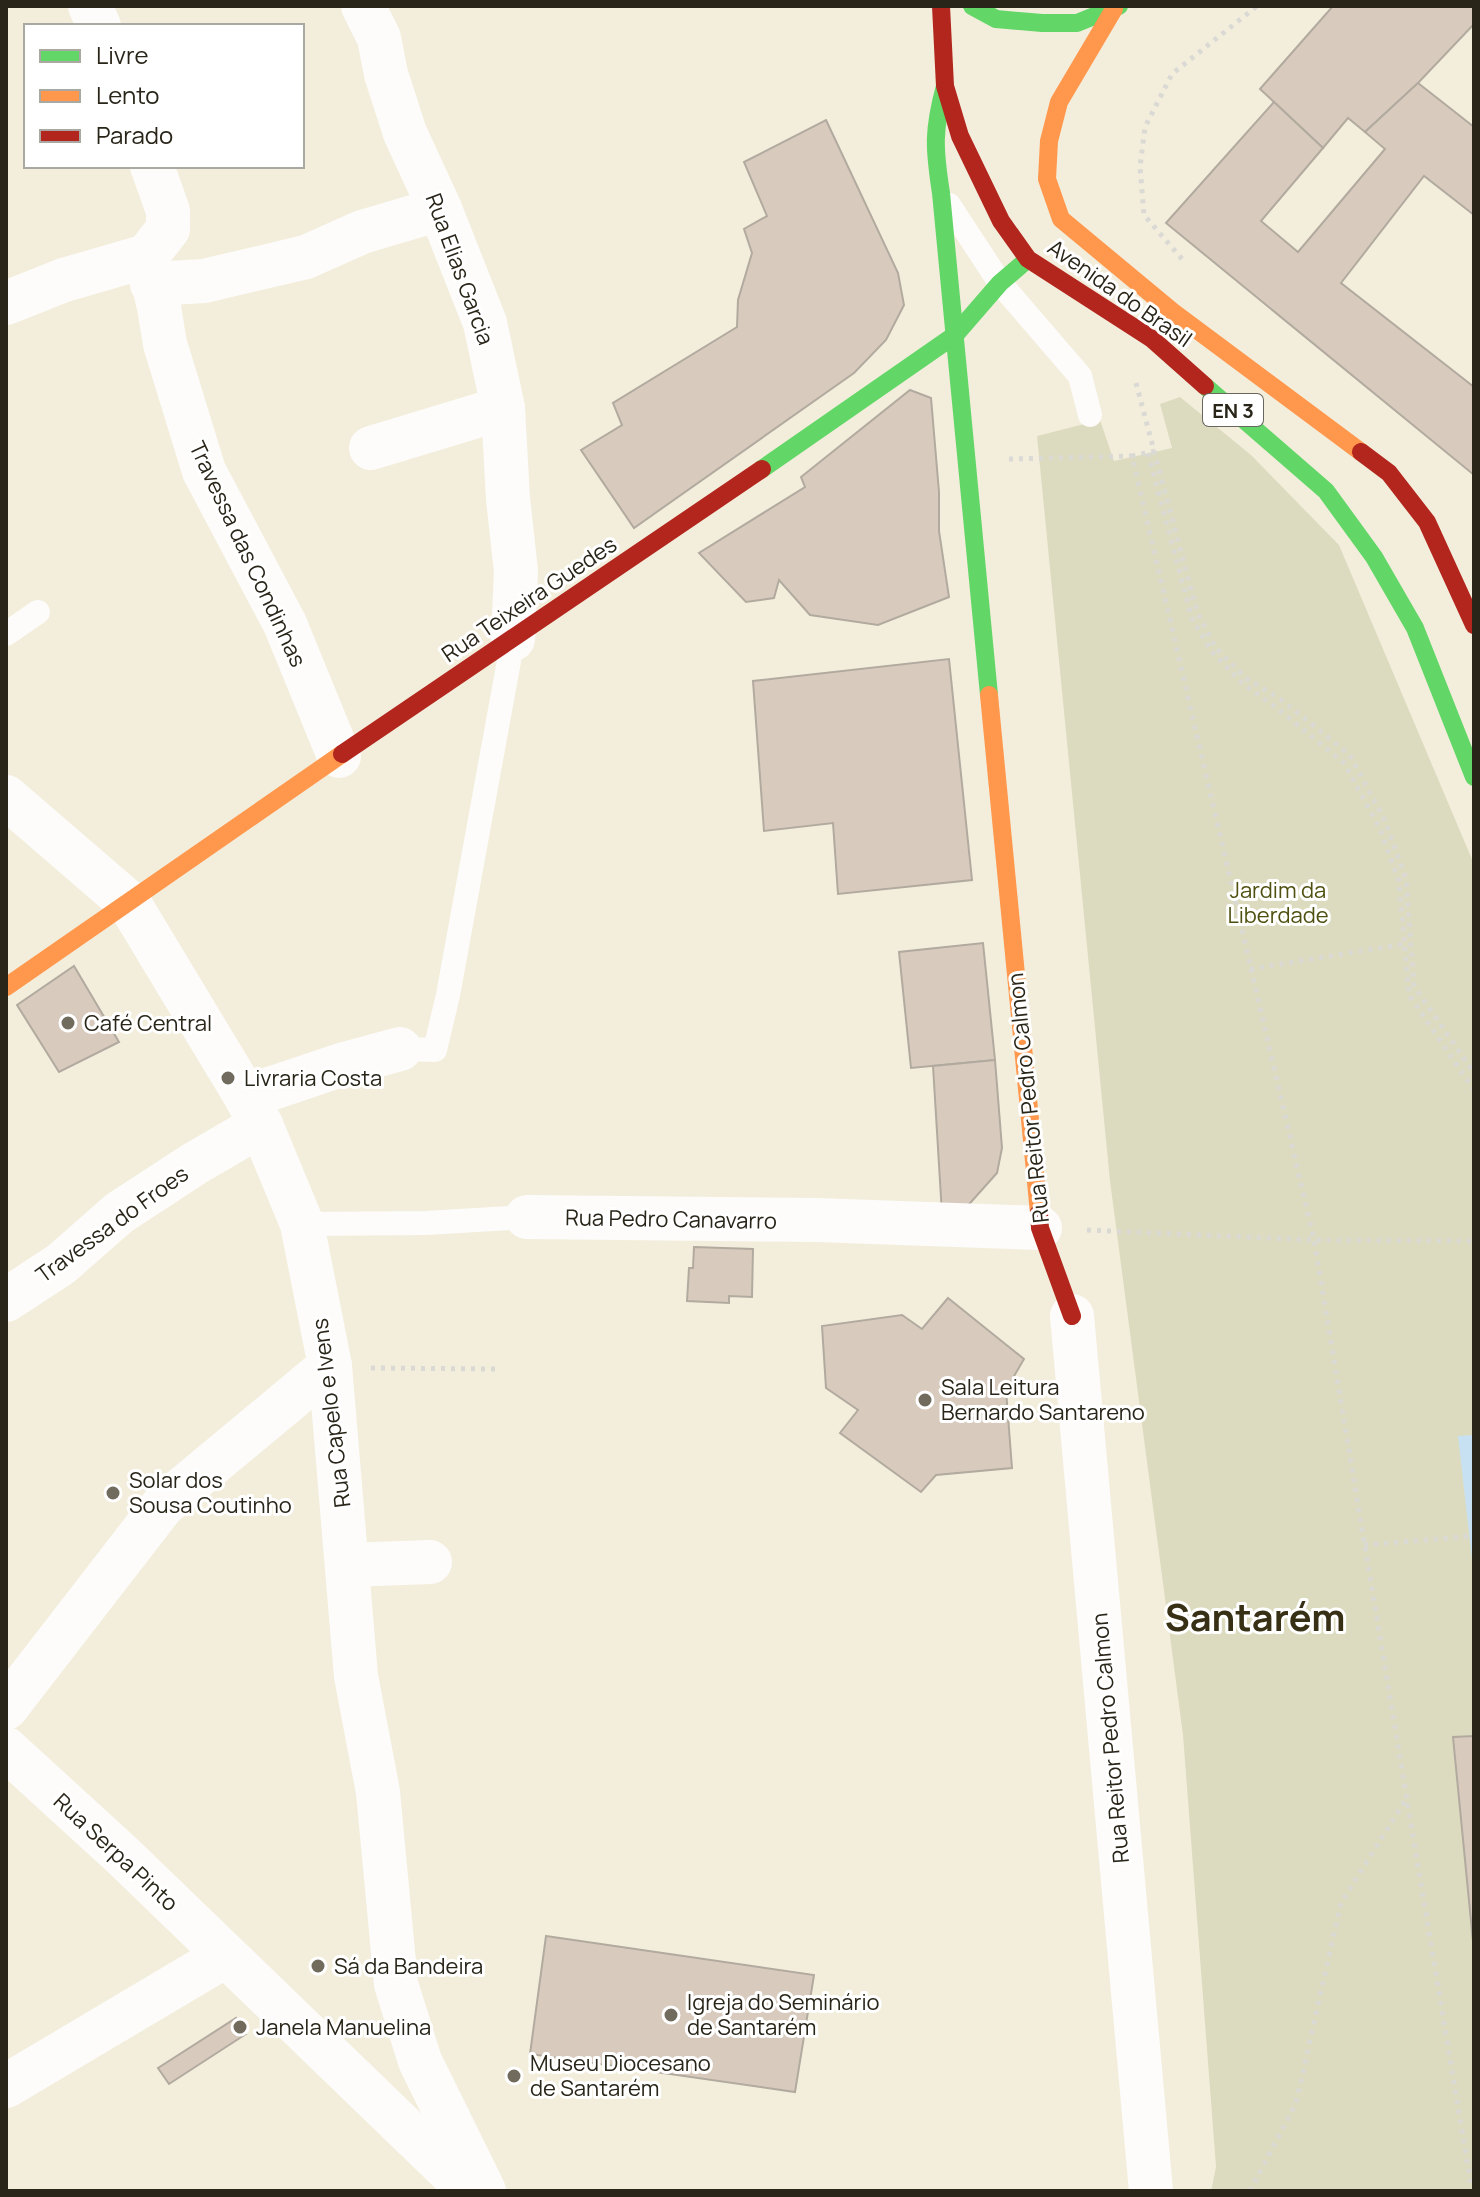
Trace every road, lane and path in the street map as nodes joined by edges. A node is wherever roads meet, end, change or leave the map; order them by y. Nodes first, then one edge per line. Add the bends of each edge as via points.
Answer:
1 (363, 6) edge
2 (941, 6) edge
3 (972, 6) edge
4 (1257, 6) edge
5 (1117, 8) edge
6 (945, 86) junction
7 (153, 168) edge
8 (941, 193) junction
9 (440, 209) junction
10 (1028, 259) junction
11 (150, 270) junction
12 (1000, 283) junction
13 (6, 303) edge
14 (1173, 312) junction
15 (955, 335) junction
16 (1152, 339) junction
17 (503, 408) junction
18 (1090, 415) dead end
19 (371, 448) dead end
20 (1151, 452) junction
21 (1132, 456) junction
22 (998, 460) dead end
23 (38, 612) dead end
24 (1473, 620) edge
25 (6, 634) edge
26 (513, 639) junction
27 (339, 756) junction
28 (1474, 777) edge
29 (6, 797) edge
30 (129, 903) junction
31 (1404, 944) junction
32 (1250, 969) junction
33 (6, 987) edge
34 (400, 1049) joint
35 (1474, 1073) edge
36 (1474, 1090) edge
37 (253, 1111) junction
38 (527, 1217) joint
39 (302, 1224) junction
40 (1040, 1228) junction
41 (1314, 1240) junction
42 (1474, 1241) edge
43 (6, 1300) edge
44 (1072, 1316) joint
45 (330, 1366) junction
46 (495, 1369) dead end
47 (1472, 1536) edge
48 (1364, 1545) junction
49 (430, 1562) dead end
50 (347, 1565) junction
51 (6, 1708) edge
52 (6, 1749) edge
53 (1406, 1798) junction
54 (225, 1956) junction
55 (6, 2086) edge
56 (470, 2191) edge
57 (484, 2191) edge
58 (1151, 2191) edge
59 (1250, 2191) edge
60 (1472, 2191) edge

1 - 9 street, Rua Elias Garcia via 379,38 405,133
2 - 6 street, Avenida do Brasil / EN 3
3 - 5 street, EN 3 via 996,19 1042,23 1077,23
4 - 14 path via 1172,74 1145,127 1140,167 1144,215 1198,278
5 - 14 street, Avenida do Brasil / EN 3 via 1059,102 1047,179 1061,219
6 - 8 street, Rua Reitor Pedro Calmon via 935,124
6 - 10 street, Avenida do Brasil / EN 3 via 967,150 1001,221
7 - 11 street via 168,211 168,229
8 - 12 lane
8 - 15 street, Rua Reitor Pedro Calmon
9 - 11 street via 362,232 306,257 204,281
9 - 17 street, Rua Elias Garcia via 485,323
10 - 12 street
10 - 16 street, Avenida do Brasil / EN 3
11 - 13 street via 64,280
11 - 27 street, Travessa das Condinhas via 179,397 204,471 285,624
12 - 15 street
12 - 18 lane via 1080,376
14 - 24 street, Avenida do Brasil / EN 3 via 1389,473 1427,522
15 - 26 street, Rua Teixeira Guedes
15 - 40 street, Rua Reitor Pedro Calmon
16 - 20 path via 1131,363
16 - 28 street, Avenida do Brasil / EN 3 via 1326,491 1415,628
17 - 19 street
17 - 26 street, Rua Elias Garcia via 516,571
20 - 21 path
20 - 31 path via 1192,619 1212,652 1243,684 1344,763 1379,827 1399,881
20 - 35 path via 1197,612 1216,648 1246,678 1350,755 1386,823 1406,879 1414,986
21 - 22 path
21 - 32 path
23 - 25 lane
26 - 27 street, Rua Teixeira Guedes
26 - 34 lane via 435,1050
27 - 30 street, Rua Teixeira Guedes
29 - 30 street, Rua Capelo e Ivens
30 - 33 street, Rua Teixeira Guedes
30 - 37 street, Rua Capelo e Ivens
31 - 32 path
31 - 36 path via 1409,995
32 - 41 path
34 - 37 street, Travessa do Froes via 341,1065
37 - 39 street, Rua Capelo e Ivens
37 - 43 street, Travessa do Froes via 194,1164 119,1213 61,1264
38 - 39 lane, Rua Pedro Canavarro
38 - 40 street, Rua Pedro Canavarro
39 - 45 street, Rua Capelo e Ivens
40 - 41 path
40 - 44 street, Rua Reitor Pedro Calmon
41 - 42 path
41 - 48 path
44 - 58 street, Rua Reitor Pedro Calmon
45 - 46 path
45 - 50 street, Rua Capelo e Ivens
45 - 51 street via 163,1505
47 - 48 path
48 - 53 path
49 - 50 street
50 - 57 street, Rua Capelo e Ivens via 356,1676 378,1792 396,1984 420,2061
52 - 54 street, Rua Serpa Pinto
53 - 59 path via 1341,1903 1296,2103
53 - 60 path
54 - 55 street
54 - 56 street, Rua Serpa Pinto

